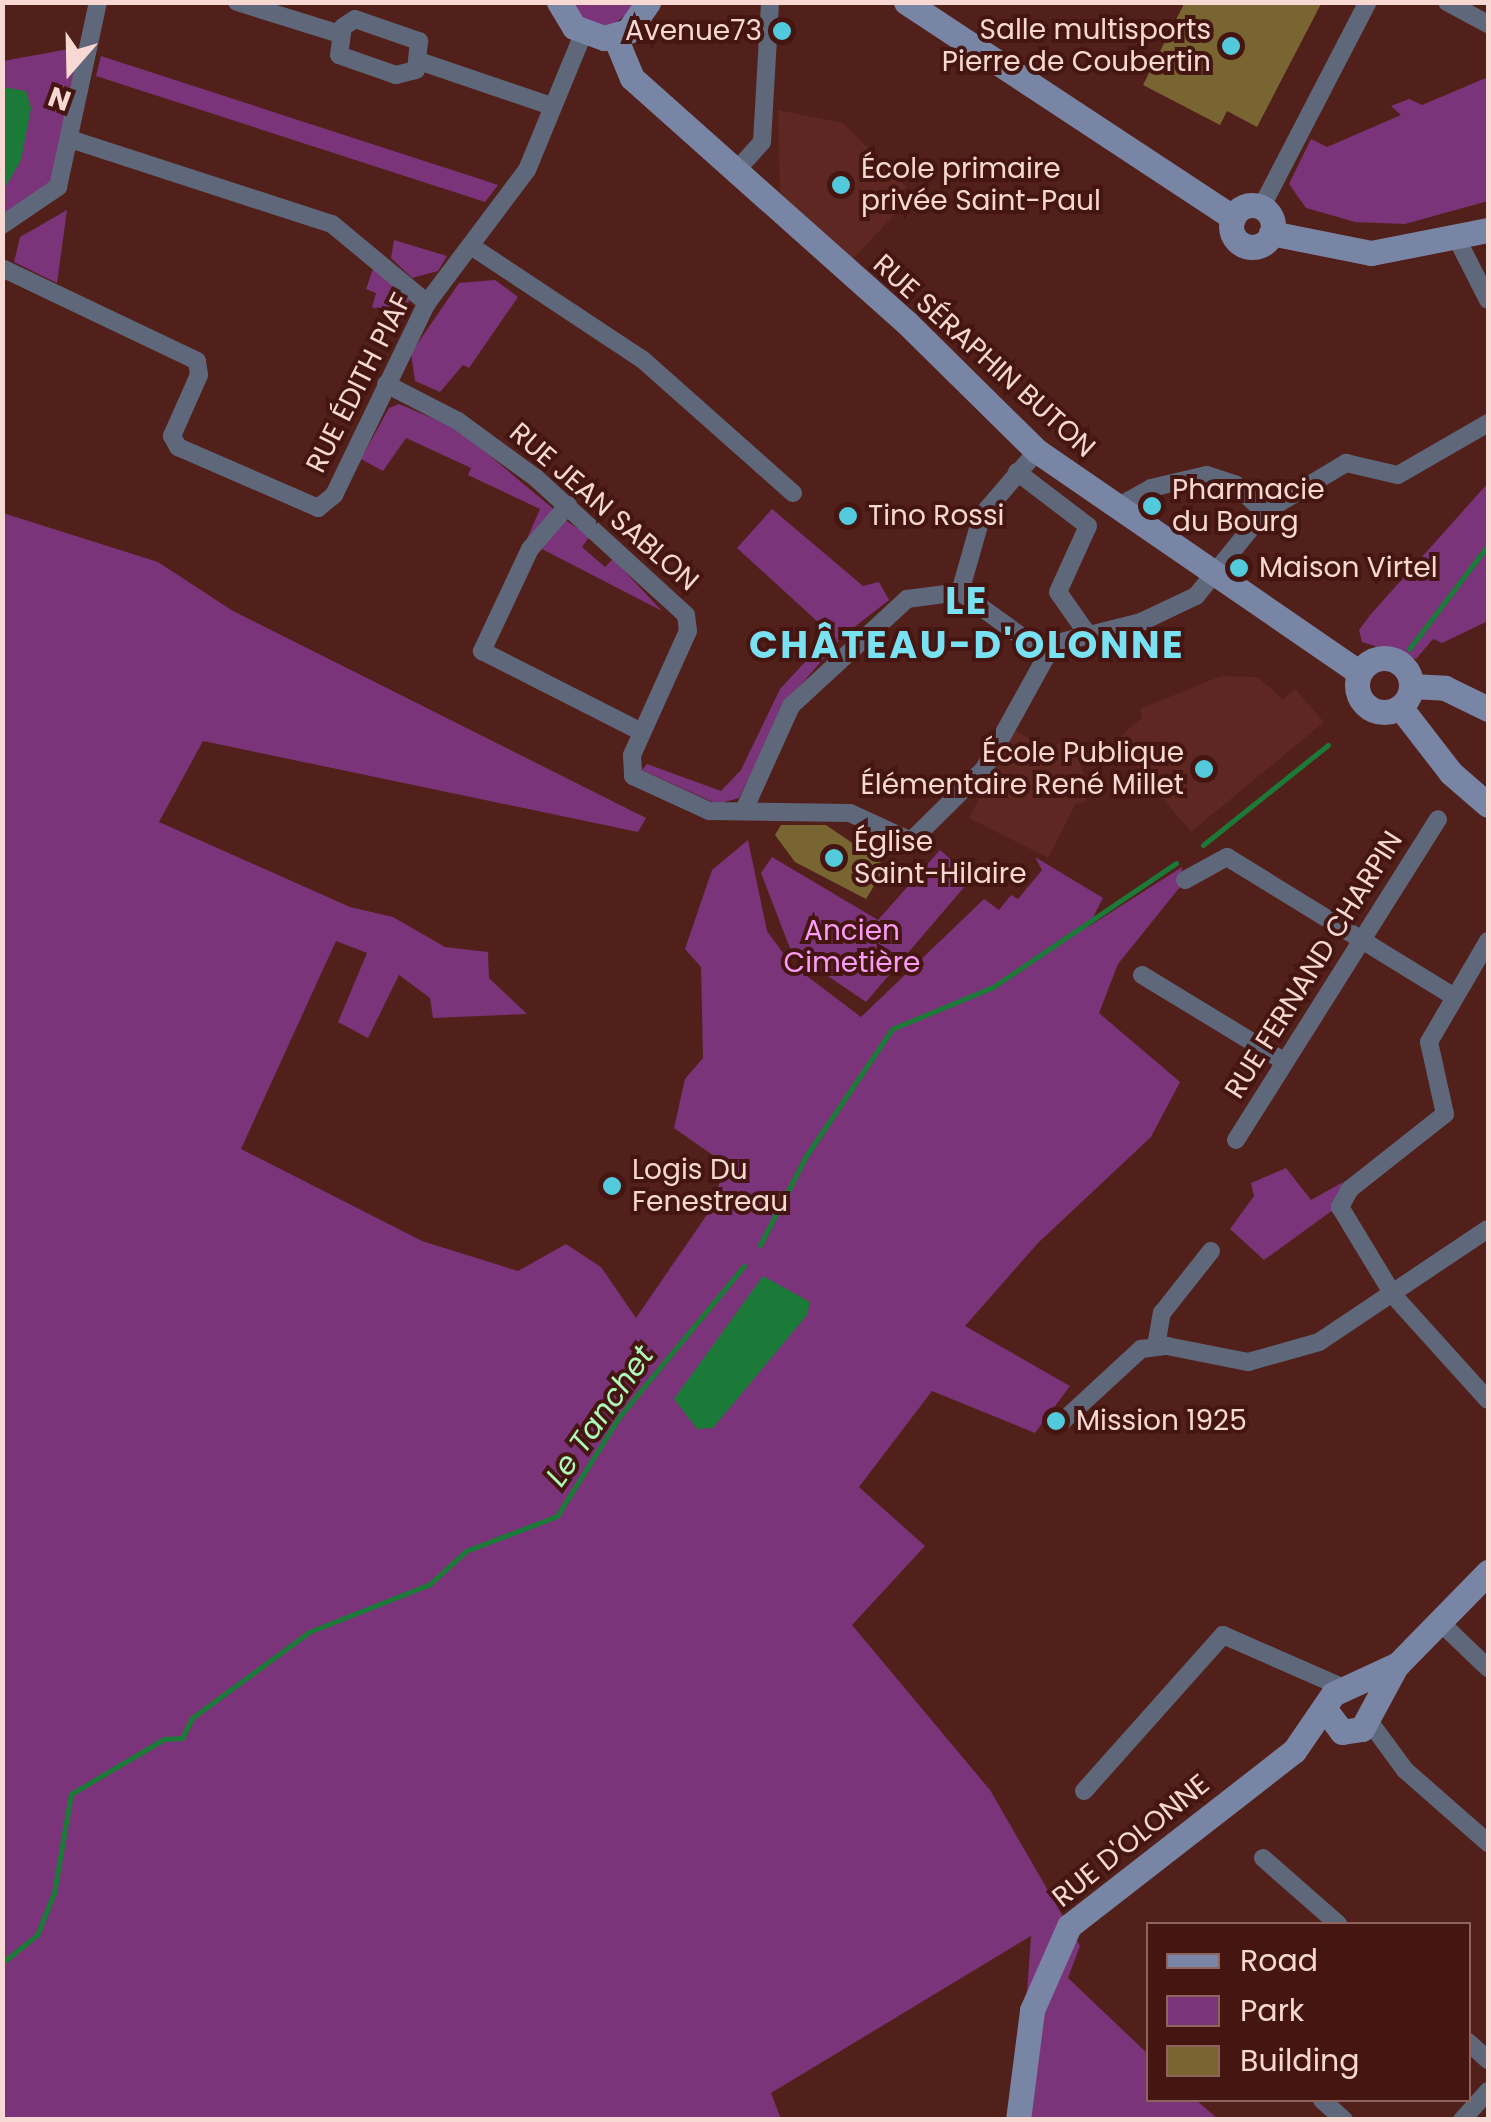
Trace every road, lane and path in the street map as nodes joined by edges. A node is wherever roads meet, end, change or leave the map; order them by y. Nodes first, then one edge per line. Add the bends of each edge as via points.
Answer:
1 (98, 2) edge
2 (237, 2) edge
3 (559, 2) edge
4 (648, 2) edge
5 (770, 2) edge
6 (906, 2) edge
7 (915, 2) edge
8 (1368, 2) edge
9 (1447, 2) edge
10 (1488, 24) edge
11 (944, 26) junction
12 (340, 34) junction
13 (583, 34) junction
14 (615, 37) junction
15 (419, 61) junction
16 (551, 106) junction
17 (70, 139) junction
18 (736, 172) junction
19 (1261, 208) junction
20 (1233, 218) junction
21 (2, 225) edge
22 (1488, 230) edge
23 (1271, 233) junction
24 (1458, 241) junction
25 (472, 246) junction
26 (2, 268) edge
27 (1488, 300) edge
28 (427, 303) junction
29 (386, 384) junction
30 (1488, 424) edge
31 (1037, 450) junction
32 (1017, 472) junction
33 (793, 493) dead end
34 (568, 505) junction
35 (1117, 507) junction
36 (1264, 512) junction
37 (1215, 578) junction
38 (960, 592) junction
39 (1086, 632) junction
40 (1043, 652) junction
41 (1359, 672) junction
42 (1405, 696) junction
43 (1488, 709) edge
44 (642, 732) junction
45 (1488, 805) edge
46 (745, 808) junction
47 (1438, 819) dead end
48 (1185, 880) dead end
49 (1363, 938) junction
50 (1488, 940) edge
51 (1142, 976) dead end
52 (1453, 996) junction
53 (1285, 1062) junction
54 (1236, 1140) dead end
55 (1488, 1229) edge
56 (1211, 1251) dead end
57 (1394, 1296) junction
58 (1156, 1346) junction
59 (1488, 1400) edge
60 (1064, 1420) dead end
61 (1488, 1572) edge
62 (1442, 1624) junction
63 (1488, 1668) edge
64 (1349, 1710) junction
65 (1084, 1791) dead end
66 (1488, 1843) edge
67 (1262, 1858) dead end
68 (1336, 1922) edge
69 (1488, 2091) edge
70 (1324, 2102) edge
71 (1018, 2120) edge
72 (1344, 2120) edge
73 (1462, 2120) edge

1 - 17 street
2 - 12 street
3 - 13 street
4 - 14 street via 638,22
5 - 18 street via 762,142
6 - 11 street
7 - 11 street
8 - 19 street
9 - 10 street
11 - 20 street
12 - 15 street via 355,20 415,38
12 - 15 street via 336,50 344,59 404,76
13 - 14 street
13 - 16 street, RUE ÉDITH PIAF
14 - 18 street, RUE SÉRAPHIN BUTON via 632,78
15 - 16 street
16 - 25 street, RUE ÉDITH PIAF via 527,170
17 - 21 street via 52,195
17 - 28 street via 332,224
18 - 31 street, RUE SÉRAPHIN BUTON
19 - 20 street
19 - 23 street
20 - 23 street via 1243,245 1263,244
22 - 24 street
23 - 24 street via 1371,253
24 - 27 street
25 - 28 street, RUE ÉDITH PIAF
25 - 33 street via 642,359
26 - 29 street, RUE ÉDITH PIAF via 174,349 200,368 174,428 178,447 318,508 334,495
28 - 29 street, RUE ÉDITH PIAF
29 - 34 street, RUE JEAN SABLON via 458,420
30 - 36 street via 1398,474 1346,463
31 - 32 street
31 - 35 street, RUE SÉRAPHIN BUTON
32 - 38 street via 982,515
32 - 39 street via 1088,526 1058,592
34 - 44 street, RUE JEAN SABLON via 690,623
34 - 44 street via 530,549 482,651
35 - 36 street via 1151,488 1207,475 1235,484
35 - 37 street, RUE SÉRAPHIN BUTON
36 - 37 street
37 - 39 street via 1141,622
37 - 41 street, RUE SÉRAPHIN BUTON
38 - 40 street
38 - 46 street via 907,599 820,672 791,706
39 - 40 street
40 - 46 street via 984,769 920,839 850,813
41 - 42 street via 1372,660 1390,658
41 - 42 street via 1357,690 1366,706
42 - 43 street via 1446,688
42 - 45 street via 1451,773
44 - 46 street, RUE JEAN SABLON via 633,776 709,810
47 - 49 street, RUE FERNAND CHARPIN
48 - 49 street via 1227,857
49 - 52 street
49 - 53 street, RUE FERNAND CHARPIN
50 - 52 street
51 - 53 street
52 - 57 street via 1428,1042 1445,1114 1350,1189 1340,1207
53 - 54 street, RUE FERNAND CHARPIN
55 - 57 street
56 - 58 street via 1162,1313
57 - 58 street via 1343,1330 1270,1360 1232,1362
57 - 59 street
58 - 60 street via 1116,1364
61 - 62 street
62 - 63 street
62 - 64 street
64 - 65 street via 1313,1678 1223,1635
64 - 66 street
64 - 71 street, RUE D'OLONNE via 1063,1934 1032,2010
67 - 68 street
69 - 73 street
70 - 72 street

